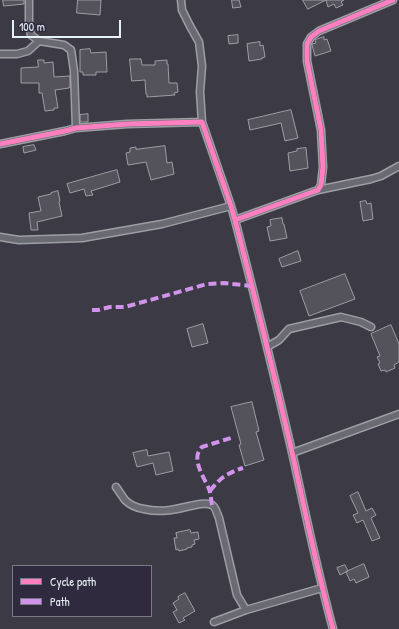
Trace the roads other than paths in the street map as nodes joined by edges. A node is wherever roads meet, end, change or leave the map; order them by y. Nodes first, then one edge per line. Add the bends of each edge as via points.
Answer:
1 (29, 0) edge
2 (181, 0) edge
3 (393, 0) edge
4 (39, 41) junction
5 (0, 54) edge
6 (202, 122) junction
7 (76, 128) junction
8 (0, 144) edge
9 (399, 166) edge
10 (318, 190) junction
11 (231, 206) junction
12 (235, 220) junction
13 (0, 237) edge
14 (371, 327) dead end
15 (268, 347) junction
16 (399, 414) edge
17 (292, 453) junction
18 (116, 487) dead end
19 (322, 588) junction
20 (246, 610) junction
21 (214, 622) dead end
22 (333, 629) edge

1 - 4 street via 31,35
2 - 6 street via 182,10 199,42 202,66
3 - 10 street via 319,31 307,44 307,61 321,130 323,167
4 - 5 street via 28,51
4 - 7 street via 64,45 71,50
6 - 7 street
6 - 11 street
7 - 8 street
9 - 10 street via 371,179
10 - 12 street
11 - 12 street
11 - 13 street via 162,224 82,238 19,240
12 - 15 street
14 - 15 street via 341,317 289,329
15 - 17 street
16 - 17 street
17 - 19 street
18 - 20 street via 125,500 135,507 152,511 163,512 197,505 212,505 219,518 237,595
19 - 20 street
19 - 22 street
20 - 21 street

